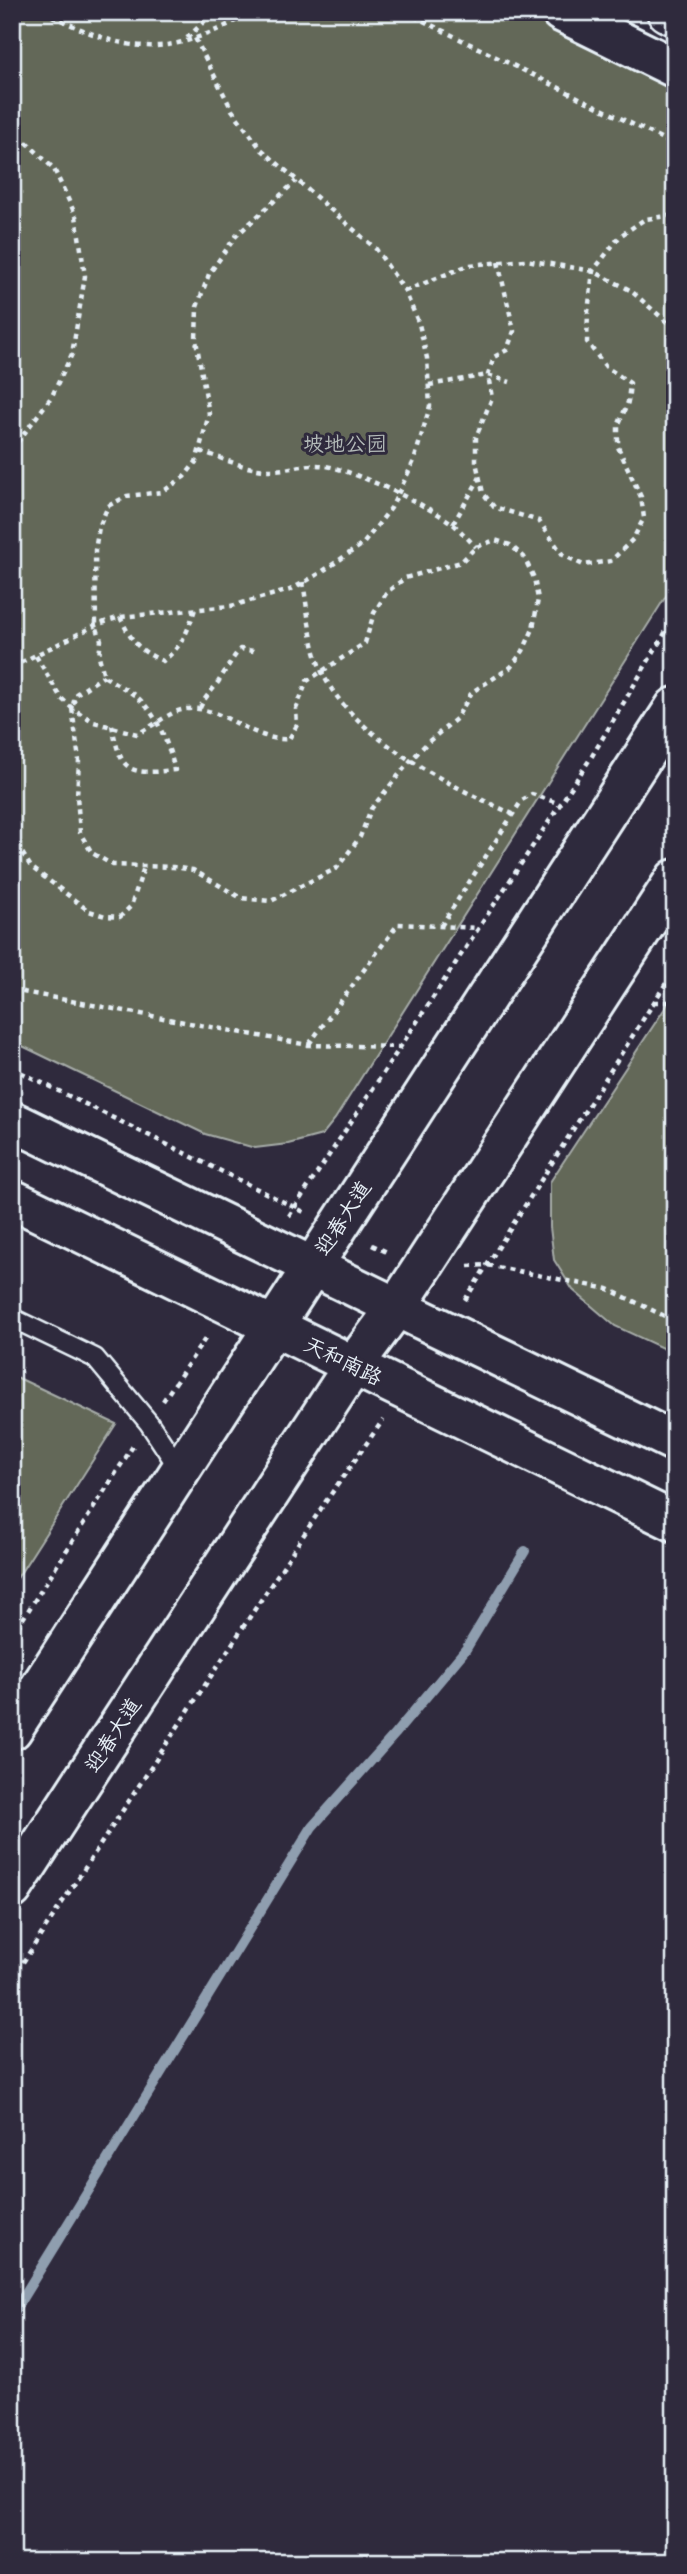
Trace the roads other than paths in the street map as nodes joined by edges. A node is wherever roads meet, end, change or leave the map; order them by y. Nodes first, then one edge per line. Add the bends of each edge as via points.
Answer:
1 (561, 12) edge
2 (667, 12) edge
3 (675, 16) edge
4 (675, 68) edge
5 (675, 707) edge
6 (675, 879) edge
7 (12, 1121) edge
8 (12, 1199) edge
9 (311, 1267) junction
10 (396, 1308) junction
11 (12, 1318) edge
12 (273, 1325) junction
13 (353, 1366) junction
14 (675, 1442) edge
15 (180, 1470) junction
16 (675, 1522) edge
17 (12, 1730) edge
18 (12, 1889) edge

1 - 4 main road
2 - 3 main road
5 - 9 main road, 迎春大道
6 - 10 main road, 迎春大道
7 - 9 main road
8 - 12 main road, 天和南路
9 - 10 main road
9 - 12 main road, 迎春大道
10 - 13 main road, 迎春大道
10 - 14 main road
11 - 15 lane via 95,1358 149,1423
12 - 13 main road, 天和南路
12 - 15 main road, 迎春大道
13 - 16 main road, 天和南路
13 - 18 main road, 迎春大道
15 - 17 main road, 迎春大道

